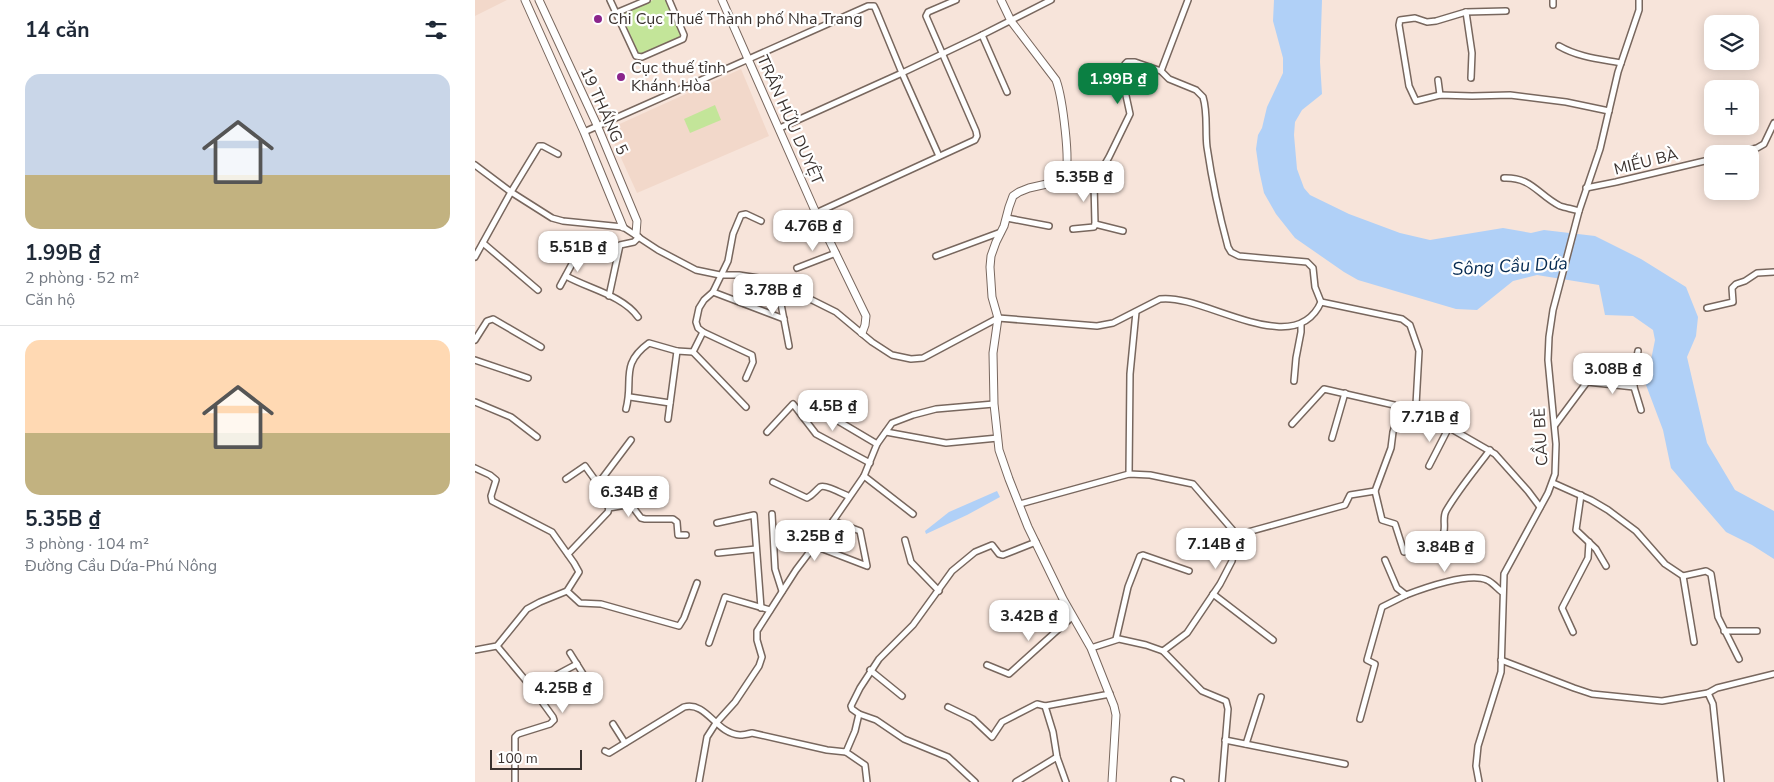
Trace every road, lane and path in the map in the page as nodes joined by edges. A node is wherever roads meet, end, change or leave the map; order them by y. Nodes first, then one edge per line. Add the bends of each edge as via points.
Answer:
1 (535, 0) edge
2 (539, 0) edge
3 (610, 0) edge
4 (647, 0) edge
5 (669, 0) edge
6 (722, 0) edge
7 (956, 0) edge
8 (1001, 0) edge
9 (1051, 0) edge
10 (1188, 0) edge
11 (1639, 0) edge
12 (526, 2) edge
13 (1506, 11) dead end
14 (1466, 12) junction
15 (616, 13) junction
16 (1011, 21) junction
17 (982, 35) junction
18 (1559, 46) dead end
19 (943, 54) junction
20 (749, 59) junction
21 (1621, 63) junction
22 (1161, 71) junction
23 (902, 73) junction
24 (1471, 78) dead end
25 (1439, 80) dead end
26 (1007, 92) dead end
27 (1440, 95) junction
28 (1609, 111) junction
29 (1774, 123) edge
30 (597, 126) junction
31 (779, 128) junction
32 (584, 132) junction
33 (1759, 147) edge
34 (558, 154) dead end
35 (939, 156) junction
36 (1704, 161) edge
37 (475, 165) edge
38 (1504, 178) dead end
39 (1064, 179) junction
40 (1094, 182) junction
41 (623, 187) junction
42 (1585, 188) junction
43 (511, 192) junction
44 (610, 192) junction
45 (816, 213) junction
46 (1578, 213) junction
47 (1007, 218) junction
48 (761, 221) dead end
49 (1095, 224) junction
50 (1049, 226) dead end
51 (623, 227) junction
52 (1073, 228) dead end
53 (1123, 231) dead end
54 (1001, 232) junction
55 (637, 235) junction
56 (475, 243) edge
57 (482, 244) junction
58 (579, 251) dead end
59 (836, 253) junction
60 (936, 256) dead end
61 (475, 257) edge
62 (797, 268) dead end
63 (1774, 272) edge
64 (720, 275) junction
65 (565, 276) junction
66 (777, 283) junction
67 (560, 286) dead end
68 (538, 290) dead end
69 (713, 292) junction
70 (609, 296) junction
71 (1321, 302) junction
72 (1707, 308) dead end
73 (1136, 312) junction
74 (637, 317) dead end
75 (998, 318) junction
76 (784, 319) junction
77 (1301, 324) junction
78 (703, 332) junction
79 (862, 333) junction
80 (475, 340) edge
81 (789, 346) dead end
82 (541, 348) dead end
83 (677, 351) junction
84 (1638, 351) dead end
85 (693, 352) junction
86 (475, 360) edge
87 (528, 378) dead end
88 (746, 378) dead end
89 (1294, 381) dead end
90 (1634, 387) junction
91 (1345, 393) junction
92 (630, 396) junction
93 (475, 402) edge
94 (671, 403) junction
95 (994, 404) junction
96 (1416, 405) junction
97 (746, 408) dead end
98 (627, 409) dead end
99 (818, 410) dead end
100 (1400, 410) junction
101 (1641, 410) dead end
102 (668, 419) dead end
103 (1292, 424) dead end
104 (1555, 425) junction
105 (1448, 429) junction
106 (767, 432) dead end
107 (886, 432) junction
108 (537, 437) dead end
109 (998, 438) junction
110 (1332, 438) dead end
111 (631, 440) dead end
112 (877, 444) junction
113 (1490, 450) junction
114 (870, 463) junction
115 (1429, 466) dead end
116 (475, 468) edge
117 (1129, 474) junction
118 (864, 476) junction
119 (566, 479) dead end
120 (773, 482) dead end
121 (1553, 482) junction
122 (598, 484) junction
123 (1375, 491) junction
124 (1581, 495) junction
125 (848, 496) junction
126 (1020, 504) junction
127 (1540, 507) junction
128 (609, 508) junction
129 (772, 514) dead end
130 (913, 514) dead end
131 (833, 522) junction
132 (717, 523) dead end
133 (686, 535) dead end
134 (1237, 535) junction
135 (905, 540) dead end
136 (1036, 542) junction
137 (1589, 542) junction
138 (815, 546) junction
139 (756, 549) junction
140 (718, 552) dead end
141 (568, 554) junction
142 (1385, 560) dead end
143 (1606, 566) dead end
144 (1189, 571) dead end
145 (1683, 576) junction
146 (697, 583) dead end
147 (939, 590) junction
148 (567, 591) junction
149 (782, 591) junction
150 (1502, 592) junction
151 (1213, 594) junction
152 (1407, 595) junction
153 (761, 608) junction
154 (770, 610) junction
155 (1071, 617) junction
156 (1032, 622) dead end
157 (1057, 630) junction
158 (1724, 631) junction
159 (1757, 631) dead end
160 (1573, 632) dead end
161 (1116, 639) junction
162 (1273, 640) dead end
163 (1694, 642) dead end
164 (709, 643) dead end
165 (497, 646) junction
166 (1091, 648) junction
167 (475, 650) edge
168 (1163, 652) junction
169 (570, 653) dead end
170 (1739, 659) dead end
171 (1501, 660) junction
172 (577, 664) junction
173 (987, 665) dead end
174 (871, 670) junction
175 (1774, 674) edge
176 (532, 688) junction
177 (595, 693) dead end
178 (1708, 693) junction
179 (1110, 694) junction
180 (902, 696) dead end
181 (1261, 697) dead end
182 (1045, 706) junction
183 (948, 707) dead end
184 (859, 714) junction
185 (1360, 719) dead end
186 (716, 723) junction
187 (613, 724) dead end
188 (1225, 740) junction
189 (625, 743) junction
190 (1246, 744) junction
191 (605, 751) dead end
192 (847, 752) junction
193 (1057, 757) junction
194 (1345, 764) dead end
195 (1174, 780) dead end
196 (515, 782) edge
197 (699, 782) edge
198 (867, 782) edge
199 (975, 782) edge
200 (1016, 782) edge
201 (1066, 782) edge
202 (1112, 782) edge
203 (1181, 782) edge
204 (1222, 782) edge
205 (1479, 782) edge
206 (1721, 782) edge

1 - 12 street
2 - 30 street, 19 THÁNG 5
3 - 15 street
4 - 15 street
5 - 15 street via 683,39 642,57 637,56
6 - 20 street, TRẦN HỮU DUYỆT
7 - 19 street via 926,14
8 - 16 street
9 - 16 street
10 - 22 street
11 - 21 street via 1639,10
12 - 32 street, 19 THÁNG 5
13 - 14 street
14 - 24 street via 1472,53
14 - 27 street via 1436,21 1401,20 1399,25 1409,86 1416,101
16 - 17 street
16 - 39 street via 1042,61 1059,90 1068,166
17 - 19 street
17 - 26 street
18 - 21 street via 1588,58
19 - 23 street
19 - 35 street via 977,136 975,140
20 - 23 street via 871,5
20 - 30 street
20 - 31 street, TRẦN HỮU DUYỆT
21 - 28 street
22 - 40 street via 1135,62 1125,64 1125,91 1130,114
22 - 71 street via 1169,79 1203,96 1216,201 1231,252 1239,256 1307,262 1313,268
23 - 31 street
23 - 35 street
25 - 27 street
27 - 28 street via 1518,96
28 - 42 street via 1600,149
29 - 33 street via 1764,144
30 - 32 street
30 - 41 street, 19 THÁNG 5
31 - 45 street, TRẦN HỮU DUYỆT
32 - 44 street, 19 THÁNG 5
34 - 43 street via 539,146
35 - 45 street
36 - 42 street, MIẾU BÀ
37 - 43 street
38 - 46 street via 1523,180 1560,206
39 - 40 street
39 - 47 street via 1013,196
40 - 49 street
41 - 44 street
41 - 55 street, 19 THÁNG 5 via 637,221
42 - 46 street
43 - 51 street via 558,220
43 - 57 street
44 - 51 street, 19 THÁNG 5
45 - 59 street, TRẦN HỮU DUYỆT
46 - 104 street, CẦU BÈ via 1553,310 1548,354
47 - 50 street
47 - 54 street
48 - 64 street via 741,215 733,234 728,261
49 - 52 street via 1094,227
49 - 53 street
51 - 55 street
54 - 60 street
54 - 75 street via 990,267 992,297
55 - 64 street via 687,266
55 - 70 street via 634,242 620,244
56 - 57 street
57 - 61 street
57 - 68 street
58 - 65 street
59 - 62 street
59 - 79 street, TRẦN HỮU DUYỆT via 866,316
63 - 72 street via 1757,273 1736,284 1733,302
64 - 66 street via 762,278
64 - 69 street
65 - 67 street
65 - 70 street
66 - 76 street
66 - 79 street via 837,312
69 - 76 street
69 - 78 street via 699,308 696,322
70 - 74 street via 632,309
71 - 77 street via 1313,315
71 - 96 street via 1395,317 1411,325 1419,356
73 - 75 street via 1113,323 1097,326
73 - 77 street via 1166,298 1264,324
73 - 117 street via 1130,374
75 - 79 street via 923,358 892,355
75 - 95 street via 993,370
76 - 81 street
77 - 89 street
78 - 85 street
78 - 88 street via 752,355 753,362
80 - 82 street via 487,320 493,319
83 - 85 street
83 - 92 street via 649,343 639,350 628,375
83 - 94 street
84 - 90 street
85 - 97 street
86 - 87 street
90 - 101 street
90 - 104 street via 1587,382
91 - 100 street via 1394,404
91 - 103 street via 1324,389
91 - 110 street
92 - 94 street
92 - 98 street
93 - 108 street via 511,417
94 - 102 street
95 - 107 street via 936,409 892,423
95 - 109 street
96 - 100 street via 1411,414
96 - 105 street
99 - 112 street
100 - 123 street via 1391,448
104 - 121 street, CẦU BÈ via 1557,458
105 - 113 street
105 - 115 street
106 - 114 street via 793,404 817,434
107 - 109 street via 946,443
107 - 112 street
109 - 126 street via 999,450
111 - 122 street
112 - 114 street
113 - 123 street via 1444,514 1445,529 1439,540 1403,552 1395,524 1382,520
113 - 127 street
114 - 118 street
116 - 141 street via 496,480 491,496 493,501 548,529
117 - 126 street
117 - 134 street via 1193,484
118 - 125 street
118 - 130 street
119 - 122 street via 585,466
120 - 125 street via 807,498 824,486
121 - 124 street
121 - 127 street, CẦU BÈ
122 - 128 street via 597,491
123 - 134 street via 1350,495 1345,505
124 - 137 street via 1576,530
124 - 145 street via 1628,524 1665,564
125 - 131 street
126 - 136 street
127 - 150 street, CẦU BÈ via 1506,569
128 - 133 street via 629,505 643,519 673,519 677,522 678,535
128 - 141 street
129 - 149 street via 775,569
131 - 138 street
131 - 138 street via 861,531 867,566
132 - 139 street via 753,515
134 - 151 street via 1232,561
135 - 147 street via 911,562
136 - 147 street via 1003,556 992,545 975,552 952,571
136 - 155 street
137 - 143 street
137 - 160 street via 1588,558 1562,608
138 - 149 street
139 - 140 street
139 - 153 street
141 - 148 street via 579,572
142 - 152 street via 1397,588
144 - 161 street via 1140,556 1128,588
145 - 158 street via 1706,571 1711,574 1718,617
145 - 163 street
146 - 148 street via 679,626 601,604 579,604
147 - 174 street via 913,625
148 - 165 street via 527,609
149 - 154 street
150 - 152 street via 1489,580 1468,578 1429,586
150 - 171 street, CẦU BÈ
151 - 162 street
151 - 168 street via 1187,633
152 - 185 street via 1382,607 1367,660 1375,664
153 - 154 street
153 - 164 street via 725,597
154 - 186 street via 757,631 762,657 759,666 735,702
155 - 157 street
155 - 166 street
156 - 157 street via 1042,613
157 - 173 street via 1009,674
158 - 159 street
158 - 170 street
161 - 166 street
161 - 168 street via 1136,641
165 - 167 street
165 - 176 street
166 - 179 street
168 - 188 street via 1202,691 1227,702
169 - 172 street
171 - 178 street via 1593,694 1662,701
171 - 205 street, CẦU BÈ via 1499,681 1476,758
172 - 176 street
172 - 177 street
174 - 180 street
174 - 184 street via 851,706
175 - 178 street
176 - 196 street via 554,722 515,736
178 - 206 street via 1713,704
179 - 182 street
179 - 202 street via 1116,715
181 - 190 street
182 - 183 street via 1037,704 1002,722 992,737 973,719
182 - 193 street
184 - 192 street
184 - 199 street via 876,720 904,739 948,757
186 - 189 street via 692,705
186 - 192 street via 733,734 752,733
186 - 197 street via 707,738
187 - 189 street
188 - 190 street
188 - 204 street
189 - 191 street via 609,753
190 - 194 street
192 - 198 street via 865,765
193 - 200 street
193 - 201 street
195 - 203 street

